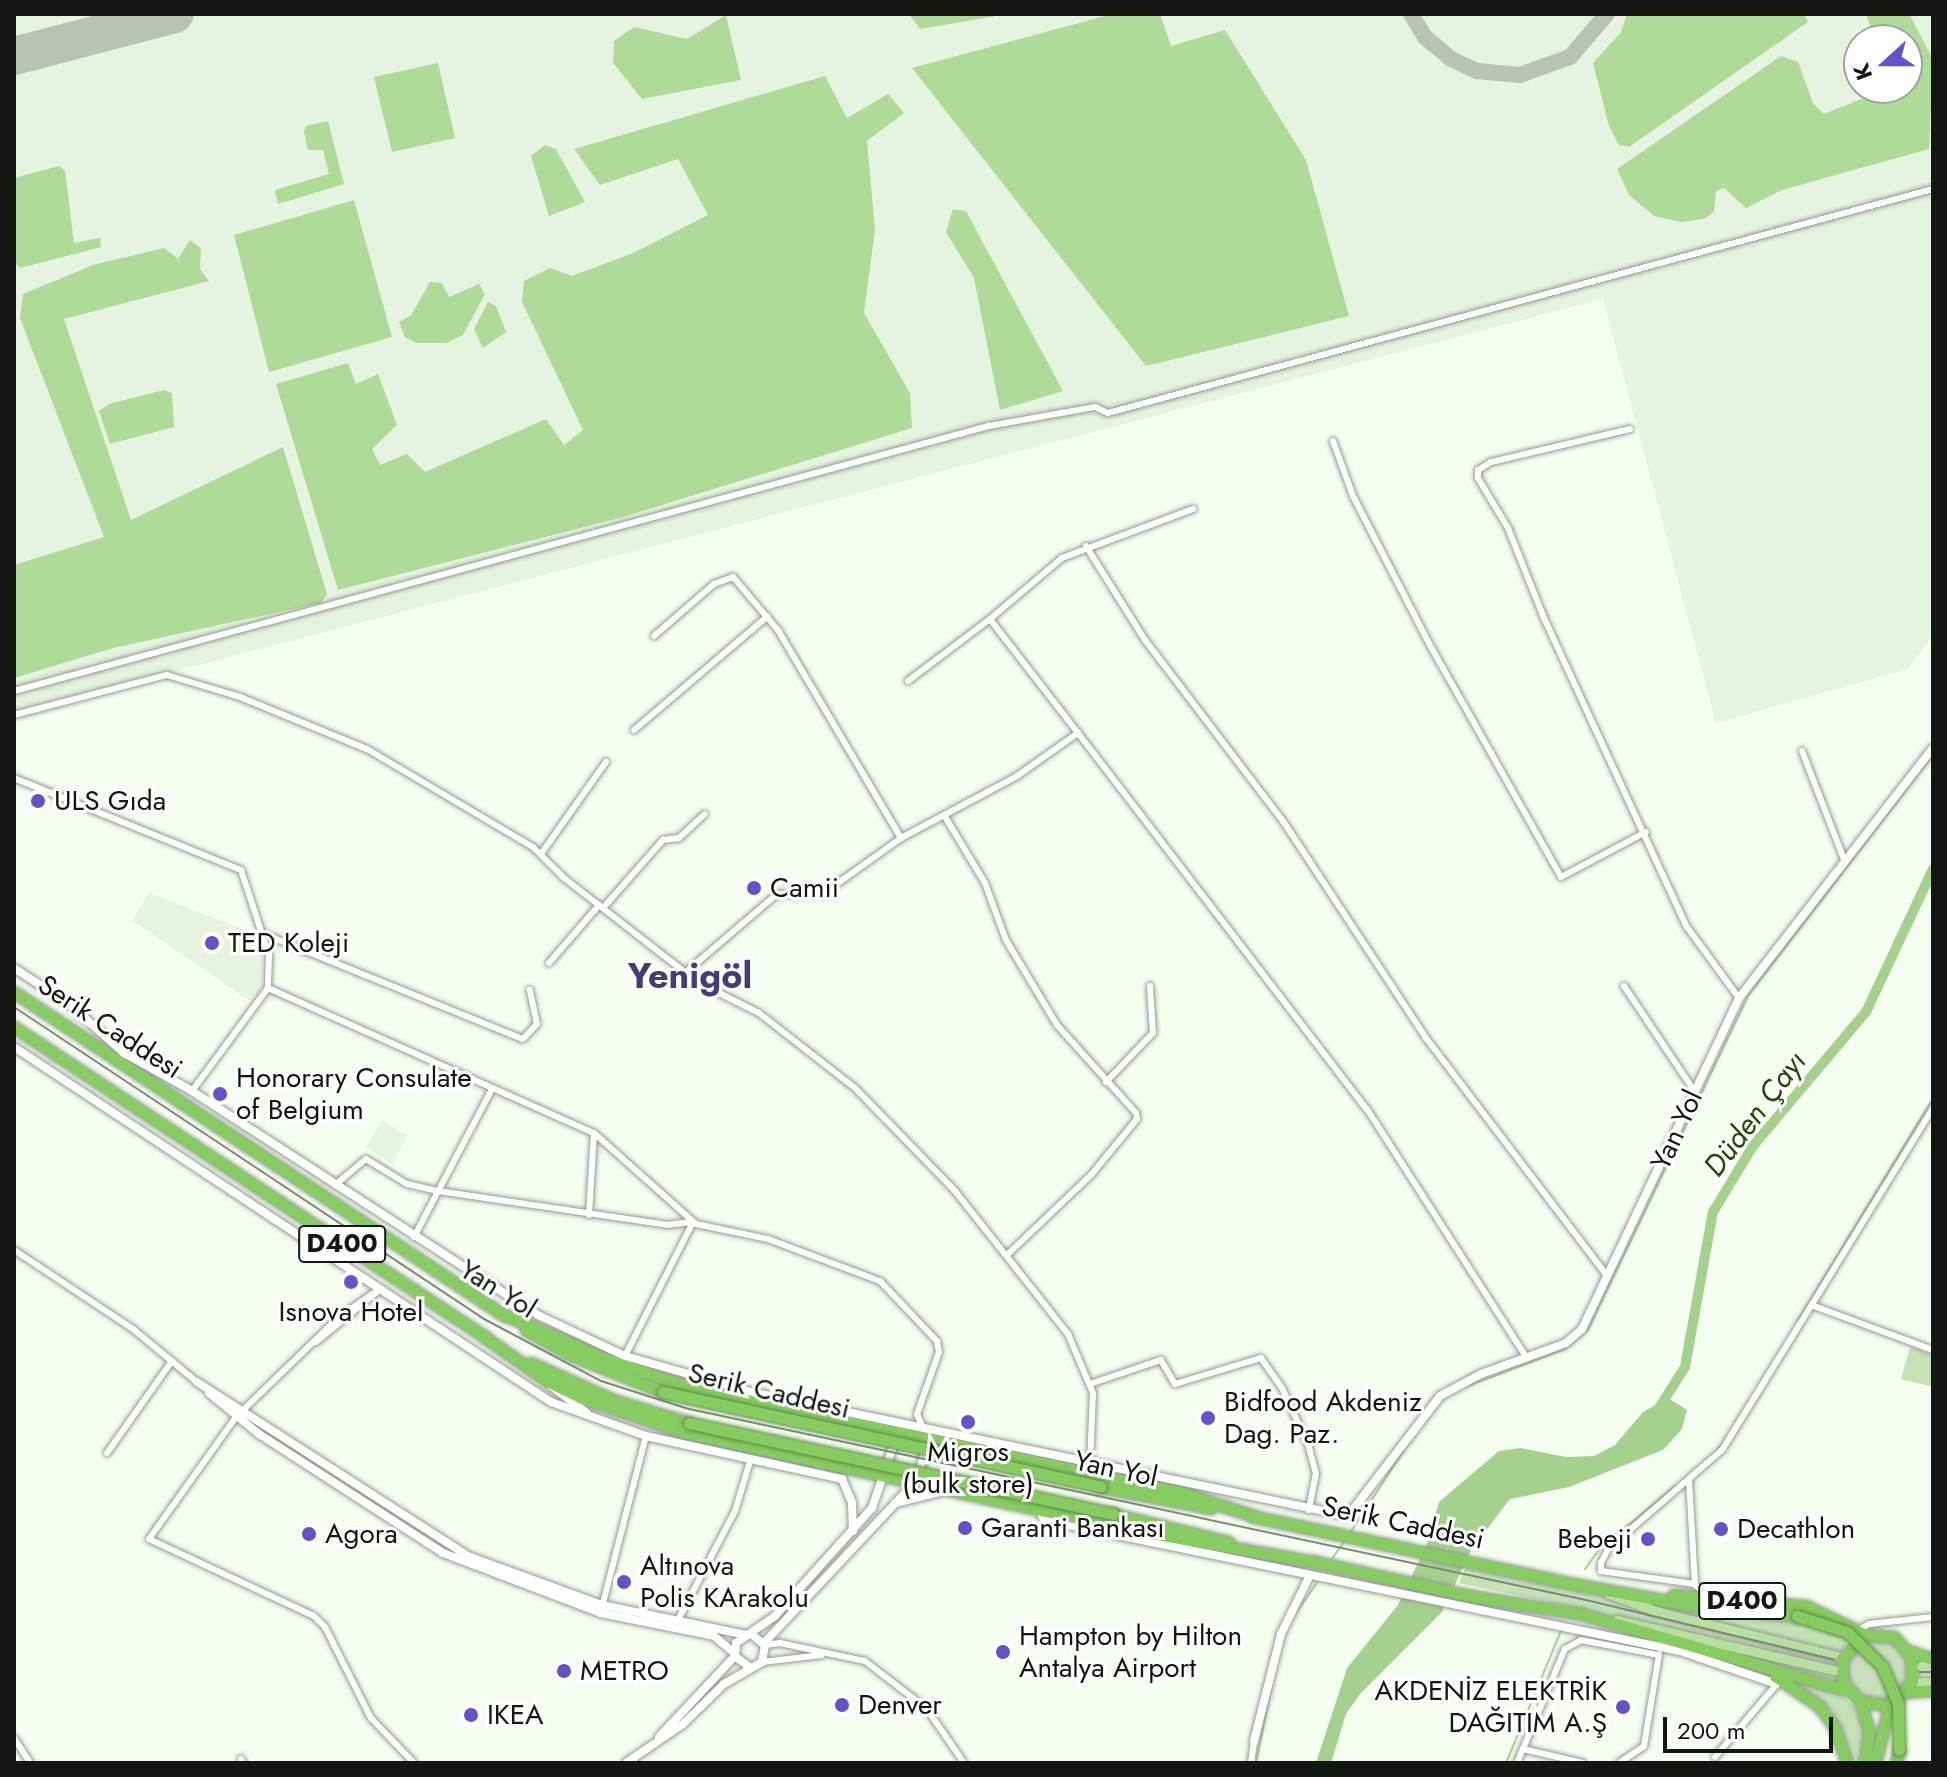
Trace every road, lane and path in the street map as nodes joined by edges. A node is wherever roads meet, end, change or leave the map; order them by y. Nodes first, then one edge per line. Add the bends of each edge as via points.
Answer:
1 (1933, 189) edge
2 (1630, 429) dead end
3 (1333, 441) dead end
4 (1193, 509) dead end
5 (1086, 546) junction
6 (767, 617) junction
7 (990, 619) junction
8 (654, 636) dead end
9 (908, 681) dead end
10 (14, 691) edge
11 (14, 715) edge
12 (634, 730) dead end
13 (1078, 733) junction
14 (1933, 748) edge
15 (1802, 751) dead end
16 (606, 762) dead end
17 (14, 778) edge
18 (705, 814) dead end
19 (944, 815) junction
20 (1646, 832) junction
21 (901, 838) junction
22 (541, 854) junction
23 (1845, 862) junction
24 (601, 906) junction
25 (264, 934) junction
26 (549, 963) dead end
27 (14, 968) edge
28 (686, 972) junction
29 (1150, 986) dead end
30 (1624, 986) dead end
31 (268, 988) junction
32 (530, 990) dead end
33 (14, 992) edge
34 (1739, 998) junction
35 (14, 1027) edge
36 (14, 1047) edge
37 (1106, 1082) junction
38 (492, 1089) junction
39 (192, 1091) junction
40 (1695, 1092) junction
41 (1933, 1109) edge
42 (594, 1133) junction
43 (325, 1179) junction
44 (335, 1185) junction
45 (438, 1191) junction
46 (317, 1192) junction
47 (331, 1201) junction
48 (284, 1207) junction
49 (589, 1215) junction
50 (693, 1222) junction
51 (283, 1224) junction
52 (314, 1226) junction
53 (298, 1234) junction
54 (414, 1237) junction
55 (14, 1250) edge
56 (1008, 1254) junction
57 (1607, 1276) junction
58 (378, 1290) junction
59 (1814, 1306) junction
60 (499, 1312) junction
61 (483, 1336) junction
62 (1933, 1350) edge
63 (625, 1356) junction
64 (1527, 1358) junction
65 (172, 1361) junction
66 (547, 1381) junction
67 (197, 1382) junction
68 (1090, 1384) junction
69 (245, 1410) junction
70 (917, 1414) junction
71 (236, 1417) junction
72 (591, 1418) junction
73 (906, 1424) junction
74 (923, 1428) junction
75 (897, 1434) junction
76 (646, 1436) junction
77 (927, 1440) junction
78 (107, 1453) dead end
79 (774, 1453) junction
80 (752, 1457) junction
81 (1090, 1464) junction
82 (1067, 1468) junction
83 (1132, 1472) junction
84 (884, 1476) junction
85 (1689, 1480) junction
86 (915, 1482) junction
87 (1145, 1485) junction
88 (953, 1490) junction
89 (875, 1502) junction
90 (852, 1503) junction
91 (891, 1505) junction
92 (1293, 1506) junction
93 (1309, 1510) junction
94 (1257, 1517) junction
95 (1297, 1526) junction
96 (853, 1531) junction
97 (1319, 1563) junction
98 (1282, 1564) junction
99 (1310, 1575) junction
100 (1695, 1584) junction
101 (1590, 1587) junction
102 (1613, 1591) junction
103 (1682, 1596) junction
104 (1714, 1598) junction
105 (1462, 1601) junction
106 (602, 1609) junction
107 (1582, 1614) junction
108 (1933, 1617) edge
109 (679, 1618) junction
110 (1862, 1632) junction
111 (750, 1635) junction
112 (765, 1644) junction
113 (1659, 1651) junction
114 (1908, 1651) junction
115 (734, 1655) junction
116 (825, 1655) junction
117 (1837, 1656) tunnel mouth
118 (1933, 1659) edge
119 (762, 1662) junction
120 (1921, 1666) tunnel mouth
121 (749, 1667) junction
122 (1933, 1667) edge
123 (1761, 1668) junction
124 (1834, 1670) tunnel mouth
125 (1920, 1682) tunnel mouth
126 (1933, 1682) edge
127 (1777, 1684) joint
128 (1933, 1690) edge
129 (1848, 1691) junction
130 (1906, 1692) junction
131 (1860, 1701) junction
132 (1890, 1703) junction
133 (14, 1738) edge
134 (1254, 1741) joint
135 (653, 1744) junction
136 (1523, 1749) junction
137 (1715, 1757) dead end
138 (30, 1763) edge
139 (414, 1763) edge
140 (626, 1763) edge
141 (964, 1763) edge
142 (1251, 1763) edge
143 (1517, 1763) edge
144 (1583, 1763) edge
145 (1619, 1763) edge
146 (1847, 1763) edge
147 (1865, 1763) edge
148 (1875, 1763) edge
149 (1896, 1763) edge

1 - 10 street via 1108,413 1095,407 989,426
2 - 20 street via 1491,462 1478,470 1478,478 1508,528 1544,618
3 - 20 street via 1353,496 1431,647 1561,877
4 - 5 street
5 - 7 street via 1062,558
5 - 57 street via 1145,640 1283,821 1426,1038
6 - 8 street via 733,577 714,584
6 - 12 street
6 - 21 street
7 - 9 street
7 - 13 street
11 - 22 street via 167,675 240,697 367,749
13 - 19 street via 1017,776
13 - 64 street via 1367,1109
14 - 23 street, Yan Yol
15 - 23 street
16 - 22 street
17 - 25 street via 241,870
18 - 24 street via 679,838 663,840
19 - 21 street
19 - 37 street via 985,883 1029,980 1065,1036
20 - 34 street via 1695,942
21 - 28 street via 824,893 777,894
22 - 24 street
23 - 34 street, Yan Yol
24 - 26 street
24 - 28 street
25 - 31 street
25 - 32 street via 523,1039 537,1024
27 - 39 street, Yan Yol via 69,1004 124,1053
28 - 56 street via 759,1013 855,1088
29 - 37 street via 1153,1033
30 - 40 street
31 - 38 street
31 - 39 street
33 - 46 highway, Serik Caddesi / D400
34 - 40 street, Yan Yol
35 - 48 highway, Serik Caddesi / D400
36 - 51 street
37 - 56 street via 1137,1119 1091,1175
38 - 42 street
38 - 45 street
39 - 43 street, Yan Yol
40 - 57 street, Yan Yol
41 - 59 street
42 - 49 street
42 - 50 street
43 - 44 street, Yan Yol
43 - 46 street
44 - 45 street via 366,1159 407,1184
44 - 47 street
44 - 54 street, Yan Yol
45 - 49 street
45 - 54 street
46 - 47 highway, Serik Caddesi / D400
47 - 60 highway, Serik Caddesi / D400
48 - 51 street
48 - 52 highway, Serik Caddesi / D400
49 - 50 street via 667,1225
50 - 63 street
50 - 70 street via 768,1239 880,1281 937,1341 939,1352
51 - 53 street
52 - 53 street
52 - 61 highway, Serik Caddesi / D400
53 - 58 street
54 - 63 street, Yan Yol via 540,1316
55 - 65 street
56 - 68 street via 1068,1334
57 - 64 street, Yan Yol via 1575,1336
58 - 69 street via 364,1296 306,1348
58 - 72 street via 551,1402
59 - 62 street
59 - 85 street via 1722,1450
60 - 75 highway via 600,1357 694,1389
60 - 94 highway, Serik Caddesi / D400, bridge via 568,1354 663,1392
61 - 66 highway
61 - 97 highway, Serik Caddesi / D400, bridge via 572,1383 689,1423
63 - 73 street, Yan Yol via 755,1393
64 - 93 street, Yan Yol via 1440,1396 1354,1512 1343,1517
65 - 67 street
65 - 78 street
66 - 72 street
66 - 79 highway via 621,1414
67 - 69 street
67 - 71 street
68 - 81 street
68 - 93 street via 1161,1360 1175,1384 1261,1358 1282,1388 1308,1444 1316,1473
69 - 71 street
69 - 106 street via 462,1553
70 - 73 street
70 - 74 street
71 - 106 street via 443,1553
71 - 139 street via 149,1539 314,1616 325,1627 371,1718
72 - 76 street
73 - 74 street, Yan Yol
73 - 75 street
74 - 77 street
74 - 81 street, Yan Yol
75 - 77 highway
75 - 84 street
76 - 80 street
76 - 106 street
77 - 82 highway
77 - 86 street via 927,1456
79 - 80 street
79 - 84 highway
80 - 90 street via 833,1474 848,1486
80 - 109 street via 735,1511
81 - 82 street
81 - 83 street, Yan Yol
82 - 87 highway
83 - 87 street
83 - 92 street, Yan Yol
84 - 86 highway
84 - 89 street
85 - 100 street
85 - 100 street via 1608,1549 1601,1571
86 - 88 highway
86 - 91 street
87 - 94 highway
88 - 91 street
88 - 98 highway
89 - 90 street
89 - 96 street
90 - 96 street
91 - 112 street
92 - 93 street, Yan Yol
92 - 95 street
94 - 95 highway, Serik Caddesi / D400
95 - 101 highway, Serik Caddesi / D400
96 - 111 street
97 - 98 highway
97 - 105 highway, Serik Caddesi / D400
98 - 99 street
99 - 105 street
99 - 134 street via 1281,1634
100 - 103 street
100 - 104 street
101 - 102 highway, Serik Caddesi / D400
101 - 117 main road via 1656,1611
102 - 103 highway, D400
102 - 149 highway, bridge via 1797,1616 1847,1632 1882,1666 1898,1703
103 - 104 highway, D400
104 - 110 highway, D400 via 1806,1606
105 - 107 highway, Serik Caddesi / D400
105 - 113 street
106 - 109 street
106 - 115 street via 714,1636
107 - 123 highway, D400
107 - 124 main road via 1660,1626
108 - 110 street via 1869,1624
109 - 111 street
110 - 114 highway via 1894,1637
110 - 129 highway via 1842,1658
111 - 112 street
111 - 115 street via 736,1643
112 - 116 street
112 - 119 street
113 - 127 street
113 - 136 street via 1581,1640 1565,1649
113 - 145 street via 1644,1746
114 - 118 highway
114 - 130 highway via 1914,1668
115 - 121 street
115 - 135 street
116 - 119 street
116 - 141 street via 865,1661 881,1672 927,1709
119 - 121 street
120 - 122 main road
121 - 135 street
123 - 129 highway, D400
123 - 146 highway, D400 via 1819,1706 1834,1726
125 - 126 main road
127 - 137 street
128 - 130 highway
129 - 131 highway
130 - 132 highway
131 - 132 highway
131 - 147 highway via 1869,1730
132 - 148 highway
133 - 138 street
134 - 142 street
135 - 140 street
136 - 143 street
136 - 144 street

